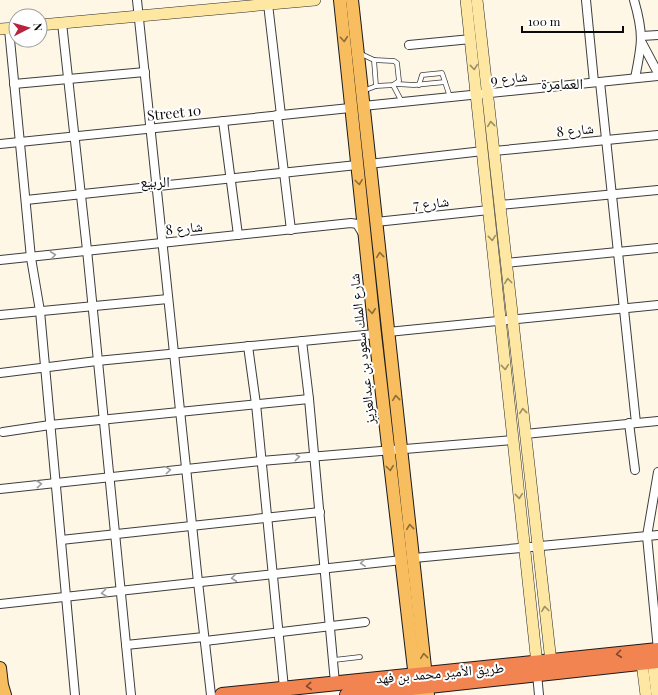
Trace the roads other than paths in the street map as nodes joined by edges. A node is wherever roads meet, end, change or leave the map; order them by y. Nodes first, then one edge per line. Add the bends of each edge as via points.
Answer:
1 (137, 0) edge
2 (315, 0) edge
3 (340, 0) edge
4 (352, 0) edge
5 (466, 0) edge
6 (477, 0) edge
7 (586, 0) edge
8 (634, 0) edge
9 (283, 1) edge
10 (268, 4) junction
11 (139, 16) junction
12 (62, 23) junction
13 (48, 24) edge
14 (658, 35) edge
15 (642, 39) junction
16 (471, 40) junction
17 (409, 45) dead end
18 (10, 48) edge
19 (357, 52) junction
20 (374, 60) junction
21 (145, 72) junction
22 (658, 75) edge
23 (635, 78) junction
24 (67, 79) junction
25 (445, 82) junction
26 (597, 82) junction
27 (14, 84) junction
28 (395, 84) junction
29 (419, 85) junction
30 (376, 86) junction
31 (361, 91) junction
32 (482, 93) junction
33 (450, 97) junction
34 (402, 102) junction
35 (363, 106) junction
36 (350, 108) junction
37 (279, 115) junction
38 (223, 121) junction
39 (152, 128) junction
40 (658, 135) edge
41 (74, 136) junction
42 (606, 140) junction
43 (21, 142) junction
44 (0, 144) edge
45 (488, 151) junction
46 (370, 164) junction
47 (357, 165) junction
48 (284, 173) junction
49 (230, 178) junction
50 (158, 185) junction
51 (658, 190) edge
52 (81, 193) junction
53 (611, 194) junction
54 (26, 200) junction
55 (500, 205) junction
56 (489, 210) junction
57 (376, 222) junction
58 (291, 230) junction
59 (238, 235) junction
60 (365, 236) junction
61 (163, 243) junction
62 (658, 248) edge
63 (87, 250) junction
64 (618, 251) junction
65 (31, 258) junction
66 (0, 260) edge
67 (506, 263) junction
68 (168, 299) junction
69 (92, 305) junction
70 (658, 305) edge
71 (625, 308) junction
72 (40, 311) junction
73 (0, 315) edge
74 (513, 319) junction
75 (500, 321) junction
76 (388, 332) junction
77 (375, 334) junction
78 (302, 341) junction
79 (248, 346) junction
80 (174, 353) junction
81 (98, 361) junction
82 (45, 367) junction
83 (0, 373) edge
84 (309, 399) junction
85 (256, 404) junction
86 (181, 413) junction
87 (104, 420) junction
88 (658, 421) edge
89 (633, 423) junction
90 (50, 425) junction
91 (4, 432) dead end
92 (525, 434) junction
93 (513, 440) junction
94 (402, 449) junction
95 (388, 450) junction
96 (314, 456) junction
97 (261, 461) junction
98 (186, 468) junction
99 (635, 470) dead end
100 (658, 472) edge
101 (109, 476) junction
102 (56, 482) junction
103 (0, 489) edge
104 (320, 512) junction
105 (267, 518) junction
106 (192, 526) junction
107 (115, 534) junction
108 (658, 535) edge
109 (647, 536) junction
110 (61, 540) junction
111 (538, 546) junction
112 (524, 548) junction
113 (408, 559) junction
114 (325, 567) junction
115 (272, 573) junction
116 (198, 582) junction
117 (121, 591) junction
118 (65, 597) junction
119 (0, 604) edge
120 (365, 622) dead end
121 (330, 626) junction
122 (279, 632) junction
123 (548, 634) junction
124 (534, 636) junction
125 (205, 639) junction
126 (126, 644) junction
127 (360, 657) dead end
128 (654, 657) edge
129 (334, 660) junction
130 (551, 662) junction
131 (0, 668) edge
132 (537, 669) junction
133 (335, 683) junction
134 (421, 685) edge
135 (284, 688) junction
136 (3, 692) edge
137 (75, 695) edge
138 (131, 695) edge
139 (211, 695) edge
140 (222, 695) edge
141 (347, 695) edge
142 (540, 695) edge
143 (646, 695) edge
144 (657, 695) edge

1 - 11 street
2 - 9 street
3 -> 36 main road, شارع الملك سعود بن عبدالعزيز
4 - 19 main road, شارع الملك سعود بن عبدالعزيز
5 - 16 street
6 - 32 street
7 - 26 street
8 - 15 street
9 - 10 street
10 - 11 street
10 - 37 street
11 - 12 street
11 - 21 street
12 - 13 street
12 - 24 street
14 - 15 street
15 - 22 street
15 - 23 street
16 - 17 street
16 -> 32 street
18 - 27 street
19 - 20 lane
19 - 31 main road, شارع الملك سعود بن عبدالعزيز
20 - 28 lane via 394,60 397,63 399,81
20 - 30 lane
21 - 24 street
21 - 39 street
22 - 23 street, شارع 9
23 - 26 street, شارع 9
24 - 27 street
24 - 41 street
25 - 29 lane
25 - 29 lane via 442,73 425,74 420,78
25 - 33 lane
26 - 32 street, شارع 9
26 - 42 street
27 - 43 street
28 - 29 lane
28 - 30 lane
28 - 34 lane
30 - 31 lane
31 - 35 main road, شارع الملك سعود بن عبدالعزيز
32 - 33 street, شارع 9
32 - 45 street
33 - 34 street, شارع 9
34 - 35 street, شارع 9
35 - 46 main road, شارع الملك سعود بن عبدالعزيز
36 - 37 street, Street 10
36 - 47 main road, شارع الملك سعود بن عبدالعزيز
37 - 38 street, Street 10
37 - 48 street
38 - 39 street, Street 10
38 - 49 street
39 - 41 street, Street 10
39 - 50 street
40 - 42 street, شارع 8
41 - 43 street, Street 10
41 - 52 street
42 - 45 street, شارع 8
42 - 53 street
43 - 44 street, Street 10
43 - 54 street
45 - 46 street, شارع 8
45 - 55 street
45 - 56 street
46 - 57 main road, شارع الملك سعود بن عبدالعزيز
47 - 48 street
47 -> 60 main road, شارع الملك سعود بن عبدالعزيز
48 - 49 street
48 - 58 street
49 - 50 street
49 - 59 street
50 - 52 street
50 - 61 street
51 - 53 street
52 - 54 street
52 - 63 street
53 - 55 street
53 - 64 street
54 - 65 street
55 - 67 street
56 - 57 street, شارع 7
56 -> 75 street
76 -> 57 main road, شارع الملك سعود بن عبدالعزيز
58 - 59 street, شارع 8
58 - 60 street, شارع 8 via 351,223 357,224
59 - 61 street, شارع 8
60 -> 77 main road, شارع الملك سعود بن عبدالعزيز
61 - 63 street, شارع 8
61 - 68 street
62 - 64 street
65 -> 63 street, شارع 8
63 - 69 street
64 - 67 street
64 - 71 street
65 - 66 street, شارع 8
65 - 72 street
74 -> 67 street
68 - 69 street
68 - 80 street
69 - 72 street
69 - 81 street
70 - 71 street
71 - 74 street
71 - 89 street
72 - 73 street
72 - 82 street
74 - 75 street
92 -> 74 street
75 - 76 street
75 -> 93 street
94 -> 76 main road, شارع الملك سعود بن عبدالعزيز
77 - 78 street
77 - 95 main road, شارع الملك سعود بن عبدالعزيز
78 - 79 street
78 - 84 street
79 - 80 street
79 - 85 street
80 - 81 street
80 - 86 street
81 - 82 street
81 - 87 street
82 - 83 street
82 - 90 street
84 - 85 street
84 - 96 street
85 - 86 street
85 - 97 street
86 - 87 street
86 - 98 street
87 - 90 street
87 - 101 street
88 - 89 street
89 - 92 street
89 - 99 street
90 - 91 street
90 - 102 street
92 - 111 street
93 - 94 street
93 -> 112 street
94 - 95 street
113 -> 94 main road, شارع الملك سعود بن عبدالعزيز
95 - 96 street
95 -> 113 main road, شارع الملك سعود بن عبدالعزيز
97 -> 96 street
96 - 104 street
97 - 98 street
97 - 105 street
101 -> 98 street
98 - 106 street
100 - 109 street
101 - 102 street
101 - 107 street
103 -> 102 street
102 - 110 street
104 - 105 street
104 - 114 street
105 - 106 street
105 - 115 street
106 - 107 street
106 - 116 street
107 - 110 street
107 - 117 street
108 - 109 street
109 - 111 street
109 - 128 street
110 - 118 street
111 - 112 street
123 -> 111 street
112 - 113 street
112 - 124 street
113 -> 114 street
113 - 134 main road, شارع الملك سعود بن عبدالعزيز
114 - 115 street
114 - 121 street
115 -> 116 street
115 - 122 street
116 - 117 street
116 - 125 street
117 -> 118 street
117 - 126 street
118 - 119 street
118 - 137 street
120 - 121 street
121 - 122 street
121 - 129 street
122 - 125 street
122 - 135 street
123 - 124 lane via 541,640
123 - 130 street
124 - 132 street
125 - 126 street
125 - 139 street
126 - 138 street
127 - 129 lane
128 -> 130 highway, طريق الأمير محمد بن فهد
128 - 132 highway, طريق الأمير محمد بن فهد
128 - 143 street
128 - 144 street
129 - 133 street
130 - 132 highway, طريق الأمير محمد بن فهد
131 - 136 main road
132 - 134 highway, طريق الأمير محمد بن فهد
132 - 142 street
133 - 134 highway, طريق الأمير محمد بن فهد
133 -> 135 highway, طريق الأمير محمد بن فهد
134 - 141 highway, طريق الأمير محمد بن فهد
135 - 140 highway, طريق الأمير محمد بن فهد

